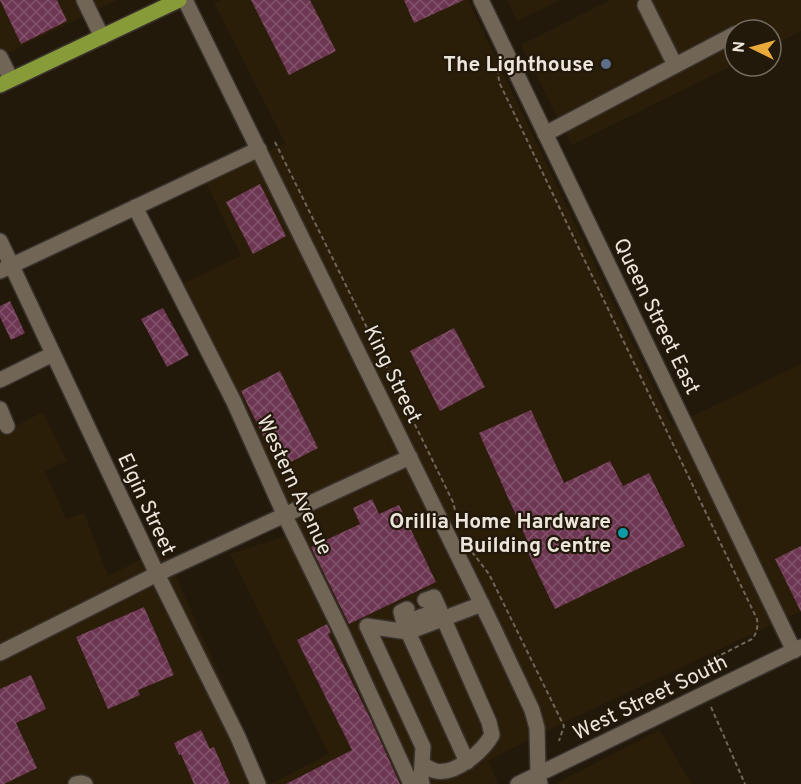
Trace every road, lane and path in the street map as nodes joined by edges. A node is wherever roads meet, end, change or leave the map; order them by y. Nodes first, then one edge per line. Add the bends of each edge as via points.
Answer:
1 (84, 0) edge
2 (179, 0) edge
3 (185, 0) edge
4 (481, 0) edge
5 (645, 5) dead end
6 (102, 36) junction
7 (723, 41) edge
8 (504, 48) junction
9 (0, 57) edge
10 (675, 65) junction
11 (5, 82) edge
12 (545, 134) junction
13 (275, 142) dead end
14 (259, 149) junction
15 (135, 207) junction
16 (0, 241) edge
17 (6, 269) edge
18 (53, 354) junction
19 (0, 380) edge
20 (0, 409) edge
21 (7, 426) dead end
22 (410, 457) junction
23 (285, 516) junction
24 (461, 528) dead end
25 (469, 544) dead end
26 (157, 574) junction
27 (425, 600) dead end
28 (482, 604) junction
29 (441, 615) junction
30 (406, 622) junction
31 (367, 626) junction
32 (343, 635) junction
33 (798, 649) edge
34 (0, 653) edge
35 (706, 693) junction
36 (559, 741) dead end
37 (467, 762) junction
38 (422, 764) junction
39 (408, 778) edge
40 (539, 779) edge
41 (76, 784) edge
42 (85, 784) edge
43 (258, 784) edge
44 (422, 784) edge
45 (518, 784) edge
46 (745, 784) edge

1 - 6 street
2 - 6 main road
3 - 14 street, King Street
4 - 8 street, Queen Street East
5 - 10 street
6 - 11 main road
7 - 10 street
8 - 12 street, Queen Street East
8 - 35 path via 498,65 500,84 757,619 752,639 709,661 697,674
9 - 11 street
10 - 12 street
12 - 33 street, Queen Street East
13 - 24 path via 453,502
14 - 15 street
14 - 22 street, King Street
15 - 17 street
15 - 23 street, Western Avenue via 234,402
16 - 17 street, Elgin Street
17 - 18 street, Elgin Street
18 - 19 street
18 - 26 street, Elgin Street
20 - 21 street
22 - 23 street
22 - 28 street, King Street
23 - 26 street
23 - 32 street, Western Avenue
25 - 36 path via 489,574 564,726
26 - 34 street
26 - 43 street, Elgin Street
27 - 29 street via 434,597
28 - 29 street
28 - 40 street, King Street via 532,710 537,728
29 - 30 street
29 - 37 street via 492,735
30 - 31 street
30 - 37 street
31 - 32 street
31 - 38 street via 423,747
32 - 39 street, Western Avenue
33 - 35 street, West Street South
35 - 40 street, West Street South
35 - 46 path
37 - 38 street via 436,771
38 - 39 street
38 - 44 street
40 - 45 street, West Street South
41 - 42 street

